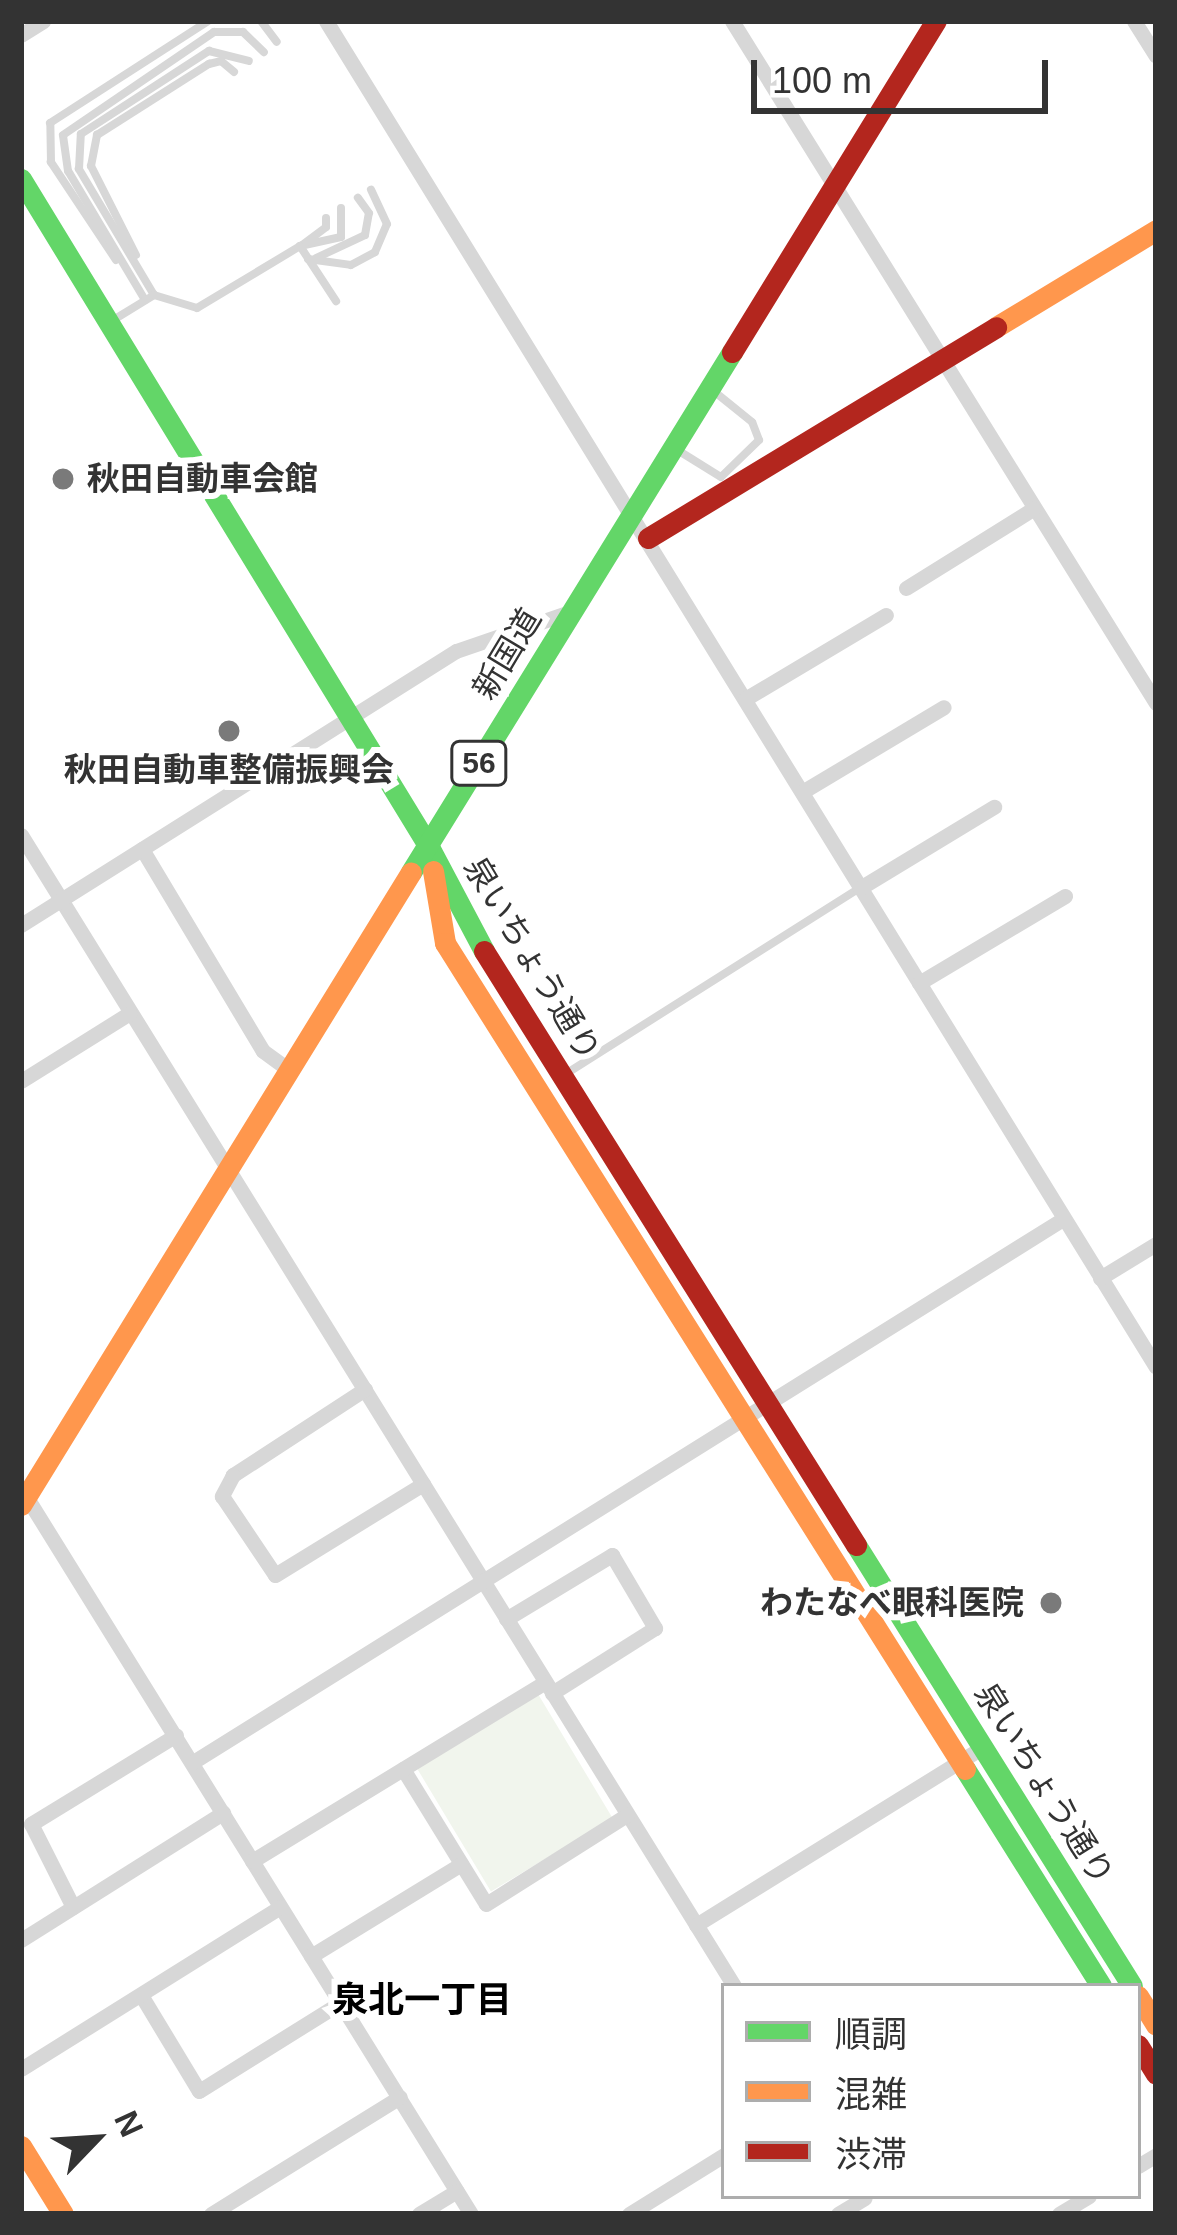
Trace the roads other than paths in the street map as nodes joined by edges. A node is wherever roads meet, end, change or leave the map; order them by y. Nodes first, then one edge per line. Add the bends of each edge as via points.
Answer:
1 (43, 21) edge
2 (208, 21) edge
3 (261, 21) edge
4 (731, 21) edge
5 (935, 21) edge
6 (1134, 21) edge
7 (330, 22) edge
8 (21, 35) edge
9 (277, 42) dead end
10 (264, 52) dead end
11 (1156, 56) edge
12 (249, 61) dead end
13 (234, 72) dead end
14 (21, 179) edge
15 (834, 184) junction
16 (371, 190) dead end
17 (358, 198) dead end
18 (341, 208) dead end
19 (326, 218) dead end
20 (1156, 230) edge
21 (300, 246) junction
22 (308, 259) junction
23 (149, 297) junction
24 (336, 301) dead end
25 (109, 323) junction
26 (942, 362) junction
27 (709, 387) junction
28 (673, 446) junction
29 (1033, 508) junction
30 (633, 512) junction
31 (648, 538) junction
32 (906, 588) dead end
33 (570, 612) junction
34 (886, 614) dead end
35 (745, 699) junction
36 (1156, 703) edge
37 (944, 707) dead end
38 (350, 716) junction
39 (802, 792) junction
40 (994, 807) dead end
41 (21, 835) edge
42 (429, 847) junction
43 (142, 849) junction
44 (860, 888) junction
45 (1065, 896) dead end
46 (61, 901) junction
47 (21, 925) edge
48 (919, 983) junction
49 (130, 1013) junction
50 (289, 1070) junction
51 (562, 1076) junction
52 (21, 1081) edge
53 (228, 1166) junction
54 (1063, 1219) junction
55 (1156, 1244) edge
56 (1100, 1278) junction
57 (1156, 1367) edge
58 (365, 1390) junction
59 (770, 1406) junction
60 (747, 1421) junction
61 (423, 1484) junction
62 (23, 1496) edge
63 (484, 1584) junction
64 (506, 1619) junction
65 (548, 1687) junction
66 (176, 1735) junction
67 (983, 1748) junction
68 (960, 1761) junction
69 (193, 1762) junction
70 (403, 1769) junction
71 (223, 1813) junction
72 (627, 1815) junction
73 (252, 1861) junction
74 (461, 1864) junction
75 (74, 1907) junction
76 (280, 1907) junction
77 (696, 1925) junction
78 (21, 1940) edge
79 (311, 1957) junction
80 (732, 1983) edge
81 (1099, 1983) edge
82 (1130, 1983) edge
83 (141, 1995) junction
84 (340, 2003) junction
85 (21, 2069) edge
86 (400, 2097) junction
87 (21, 2146) edge
88 (721, 2157) edge
89 (457, 2191) junction
90 (63, 2214) edge
91 (211, 2214) edge
92 (419, 2214) edge
93 (471, 2214) edge
94 (629, 2214) edge

1 - 8 street
2 - 23 lane via 50,122 51,162
3 - 9 lane
4 - 15 street
5 - 15 main road, 新国道 / 56
6 - 11 street
7 - 30 street
10 - 23 lane via 243,32 214,32 63,135 68,171
12 - 23 lane via 209,51 81,134 79,169
13 - 23 lane via 221,61 209,64 114,122 90,150
14 - 25 main road
15 - 26 street
15 - 27 main road, 新国道 / 56
16 - 22 lane via 387,224 375,252 351,266
17 - 22 lane via 369,213 365,235 344,251
18 - 21 lane via 341,237
19 - 21 lane via 326,227
20 - 26 main road
21 - 22 lane
21 - 23 lane via 197,308
22 - 24 lane
23 - 25 lane
25 - 38 main road
26 - 29 street
26 - 31 main road
27 - 28 main road, 新国道 / 56
27 - 28 lane via 752,422 759,440 721,477
28 - 30 main road, 新国道 / 56
29 - 32 street
29 - 36 street
30 - 31 street
30 - 33 main road, 新国道 / 56
31 - 35 street
33 - 38 street via 482,639
33 - 42 main road, 新国道 / 56
34 - 35 street
35 - 39 street
37 - 39 street
38 - 42 main road
38 - 43 street
39 - 44 street
40 - 44 street
41 - 46 street
42 - 50 main road, 新国道 / 56
42 - 51 main road, 泉いちょう通り
42 - 60 main road, 泉いちょう通り via 445,943
43 - 46 street
43 - 50 street via 263,1051
44 - 48 street
44 - 51 lane
45 - 48 street
46 - 47 street
46 - 49 street
48 - 54 street
49 - 52 street
49 - 53 street
50 - 53 main road, 新国道 / 56
51 - 59 main road, 泉いちょう通り
53 - 58 street
53 - 62 main road, 新国道 / 56
54 - 56 street
54 - 59 street
55 - 56 street
56 - 57 street
58 - 61 street
58 - 61 street via 233,1474 222,1496 275,1575
59 - 60 street
59 - 67 main road, 泉いちょう通り
60 - 63 street
60 - 68 main road, 泉いちょう通り
61 - 63 street
62 - 66 street
63 - 64 street
63 - 69 street
64 - 65 street
64 - 65 street via 612,1555 655,1628
65 - 70 street
65 - 72 street
66 - 69 street
66 - 75 street via 31,1824
67 - 68 street
67 - 82 main road, 泉いちょう通り
68 - 77 street
68 - 81 main road, 泉いちょう通り
69 - 71 street
70 - 73 street
70 - 74 street
71 - 73 street
71 - 75 street
72 - 74 street via 486,1904
72 - 77 street
73 - 76 street
74 - 79 street
75 - 78 street
76 - 79 street
76 - 83 street
77 - 80 street
79 - 84 street
83 - 84 street via 199,2091
83 - 85 street
84 - 86 street
86 - 89 street
86 - 91 street
87 - 90 main road
88 - 94 street
89 - 92 street
89 - 93 street

